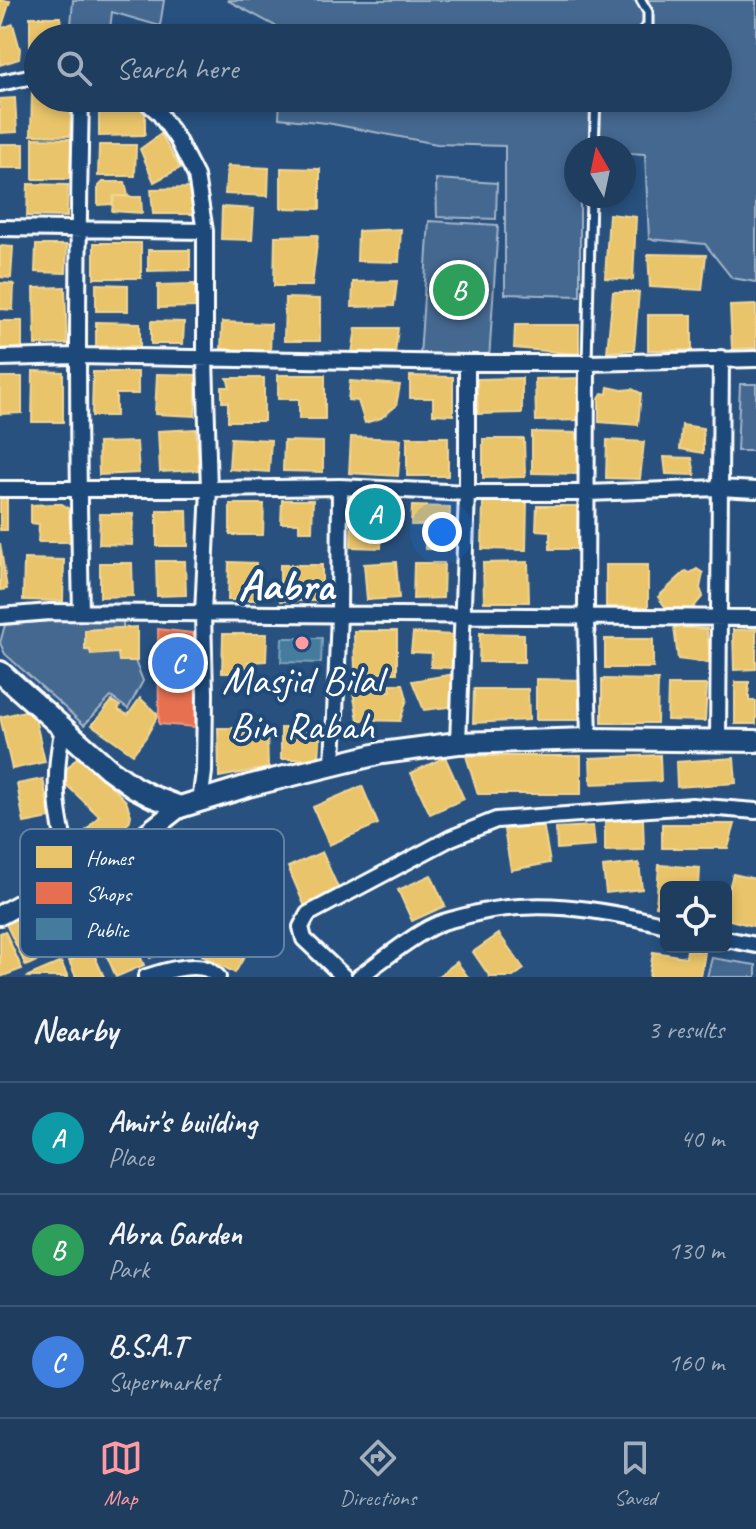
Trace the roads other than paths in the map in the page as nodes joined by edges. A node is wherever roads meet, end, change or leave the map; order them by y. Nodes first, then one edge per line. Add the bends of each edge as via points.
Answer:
1 (641, 0) edge
2 (648, 24) edge
3 (24, 78) edge
4 (0, 83) edge
5 (81, 112) edge
6 (158, 112) edge
7 (595, 112) edge
8 (594, 136) edge
9 (591, 208) edge
10 (0, 228) edge
11 (78, 228) junction
12 (205, 231) junction
13 (77, 356) junction
14 (0, 358) edge
15 (721, 358) junction
16 (205, 359) junction
17 (756, 359) edge
18 (467, 363) junction
19 (587, 363) junction
20 (340, 487) junction
21 (78, 488) junction
22 (719, 488) junction
23 (0, 489) edge
24 (209, 489) junction
25 (756, 490) edge
26 (467, 493) junction
27 (588, 493) junction
28 (81, 612) junction
29 (203, 613) junction
30 (339, 614) junction
31 (463, 615) junction
32 (0, 616) edge
33 (586, 618) junction
34 (719, 618) junction
35 (756, 618) edge
36 (0, 672) edge
37 (63, 728) junction
38 (589, 739) junction
39 (718, 740) junction
40 (756, 741) edge
41 (458, 743) junction
42 (333, 765) junction
43 (190, 804) junction
44 (756, 811) edge
45 (60, 829) edge
46 (154, 829) edge
47 (20, 904) edge
48 (0, 915) edge
49 (660, 924) edge
50 (732, 940) edge
51 (756, 945) edge
52 (146, 977) edge
53 (218, 977) edge
54 (344, 977) edge
55 (359, 977) edge

1 - 2 lane
3 - 4 street
5 - 11 street
6 - 12 street via 196,176
7 - 8 lane
9 - 19 lane
10 - 11 street
11 - 12 street
11 - 13 street
12 - 16 street
13 - 14 street
13 - 16 street
13 - 21 street
15 - 17 street
15 - 19 street
15 - 22 street
16 - 18 street
16 - 24 street
18 - 19 street
18 - 26 street
19 - 27 street
20 - 24 street
20 - 26 street
20 - 30 street
21 - 23 street
21 - 24 street
21 - 28 street
22 - 25 street
22 - 27 street
22 - 34 street
24 - 29 street
26 - 27 street
26 - 31 street
27 - 33 street
28 - 29 street
28 - 32 street
29 - 30 street
29 - 43 street via 204,772
30 - 31 street
30 - 42 street
31 - 33 street
31 - 41 street
33 - 34 street
33 - 38 street
34 - 35 street
34 - 39 street
36 - 37 main road
37 - 43 main road via 134,787
37 - 45 street via 57,754
38 - 39 main road
38 - 41 main road
39 - 40 main road
41 - 42 main road
42 - 43 main road
43 - 46 street
44 - 54 street via 692,806 496,820 451,838 308,914 301,927 304,939
47 - 48 street
49 - 55 street via 567,906 485,910 436,924
50 - 51 street
52 - 53 street via 196,968

